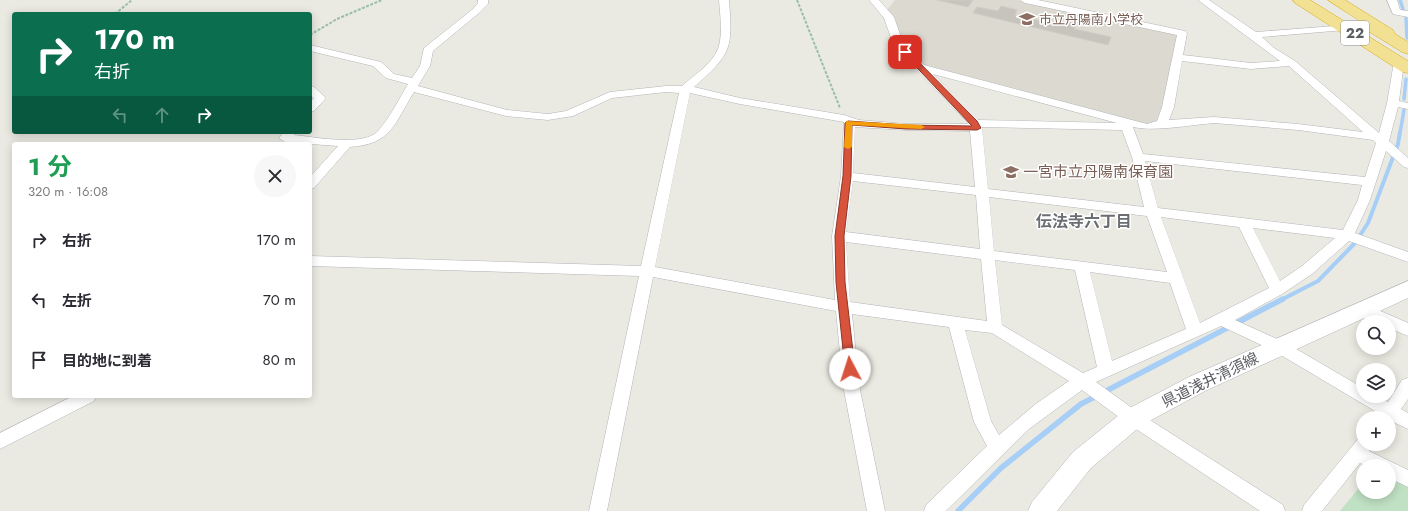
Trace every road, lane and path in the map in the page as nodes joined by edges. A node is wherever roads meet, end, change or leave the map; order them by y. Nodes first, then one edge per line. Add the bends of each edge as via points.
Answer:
1 (132, 0) edge
2 (382, 0) edge
3 (483, 0) edge
4 (724, 0) edge
5 (797, 0) edge
6 (1025, 0) edge
7 (1058, 0) edge
8 (1203, 0) edge
9 (1300, 0) edge
10 (1304, 0) edge
11 (1311, 0) edge
12 (1326, 0) edge
13 (1335, 0) edge
14 (1392, 0) edge
15 (881, 4) edge
16 (1073, 10) junction
17 (117, 12) edge
18 (1408, 14) edge
19 (1345, 27) junction
20 (312, 34) edge
21 (1254, 35) junction
22 (1408, 45) edge
23 (312, 48) edge
24 (1408, 49) edge
25 (1178, 57) junction
26 (1291, 63) junction
27 (1406, 64) edge
28 (920, 67) junction
29 (413, 85) junction
30 (685, 89) junction
31 (312, 91) edge
32 (1393, 103) junction
33 (1408, 106) edge
34 (312, 107) edge
35 (850, 120) junction
36 (1162, 124) junction
37 (1126, 125) junction
38 (976, 126) junction
39 (288, 134) edge
40 (347, 143) junction
41 (1383, 144) junction
42 (1138, 157) junction
43 (1405, 158) edge
44 (847, 176) junction
45 (1370, 182) junction
46 (312, 184) edge
47 (983, 192) junction
48 (1152, 211) junction
49 (1243, 222) junction
50 (839, 236) junction
51 (1349, 236) junction
52 (988, 254) junction
53 (1408, 257) edge
54 (312, 260) edge
55 (1081, 266) junction
56 (648, 271) junction
57 (1175, 278) junction
58 (1408, 289) edge
59 (1278, 290) junction
60 (844, 307) junction
61 (1362, 309) junction
62 (1224, 321) junction
63 (955, 323) junction
64 (995, 328) junction
65 (1408, 330) edge
66 (1195, 331) junction
67 (1280, 347) junction
68 (1106, 371) junction
69 (1086, 384) junction
70 (1408, 385) edge
71 (1356, 392) edge
72 (84, 398) edge
73 (1372, 403) edge
74 (1383, 411) edge
75 (1391, 411) edge
76 (1134, 418) junction
77 (1396, 418) edge
78 (1408, 422) edge
79 (0, 441) edge
80 (997, 449) junction
81 (1359, 451) edge
82 (1365, 451) edge
83 (1374, 459) edge
84 (1396, 473) edge
85 (1408, 479) edge
86 (598, 511) edge
87 (876, 511) edge
88 (933, 511) edge
89 (1041, 511) edge
90 (1276, 511) edge
91 (1311, 511) edge

1 - 17 path
2 - 20 path via 337,19
3 - 29 street via 483,4 476,11 428,50 425,66
4 - 30 street via 722,51
5 - 35 path
6 - 16 street
7 - 16 street
8 - 21 street
9 - 19 highway, 22
10 - 27 highway
11 - 27 highway via 1390,48
12 - 24 highway
13 - 22 highway, 22
14 - 18 street via 1396,12
15 - 28 street via 889,17 898,44
16 - 25 street via 1182,33
19 - 21 street
19 - 27 highway, 22
21 - 26 street via 1270,50
23 - 29 street via 377,64 390,76
25 - 26 street via 1251,66
25 - 36 street
26 - 41 street
27 - 32 street
28 - 37 street
28 - 38 street
29 - 30 street via 506,113 548,117 568,114 610,95
29 - 40 street via 382,134 367,142
30 - 35 street
30 - 56 street
31 - 34 street via 320,98
32 - 33 street
32 - 41 street
35 - 38 street via 906,127
35 - 44 street
36 - 37 street via 1147,127
36 - 41 street via 1214,120 1366,136
37 - 38 street
37 - 42 street
38 - 47 street
39 - 40 street via 285,138
40 - 46 street
41 - 43 street
41 - 45 street
42 - 45 street
42 - 48 street
44 - 47 street
44 - 50 street
45 - 51 street
47 - 48 street
47 - 52 street
48 - 49 street
48 - 57 street
49 - 51 street
49 - 59 street
50 - 52 street
50 - 60 street
51 - 53 street
51 - 59 street
52 - 55 street
52 - 64 street
54 - 56 street
55 - 57 street
55 - 68 street
56 - 60 street
56 - 86 street
57 - 66 street
58 - 61 main road, 県道浅井清須線
59 - 62 street
60 - 63 street
60 - 87 street via 851,385
61 - 65 street
61 - 67 main road, 県道浅井清須線
62 - 66 street
62 - 67 street
63 - 64 street
63 - 80 street via 983,422
64 - 69 street
66 - 68 street
67 - 71 street
67 - 76 main road, 県道浅井清須線 via 1197,384
68 - 69 street
69 - 76 street
69 - 80 street via 1064,392
70 - 75 street
72 - 79 street
73 - 74 street
76 - 89 main road, 県道浅井清須線 via 1082,460
76 - 90 street
77 - 78 street
80 - 88 street
81 - 91 street
82 - 83 street
84 - 85 street

